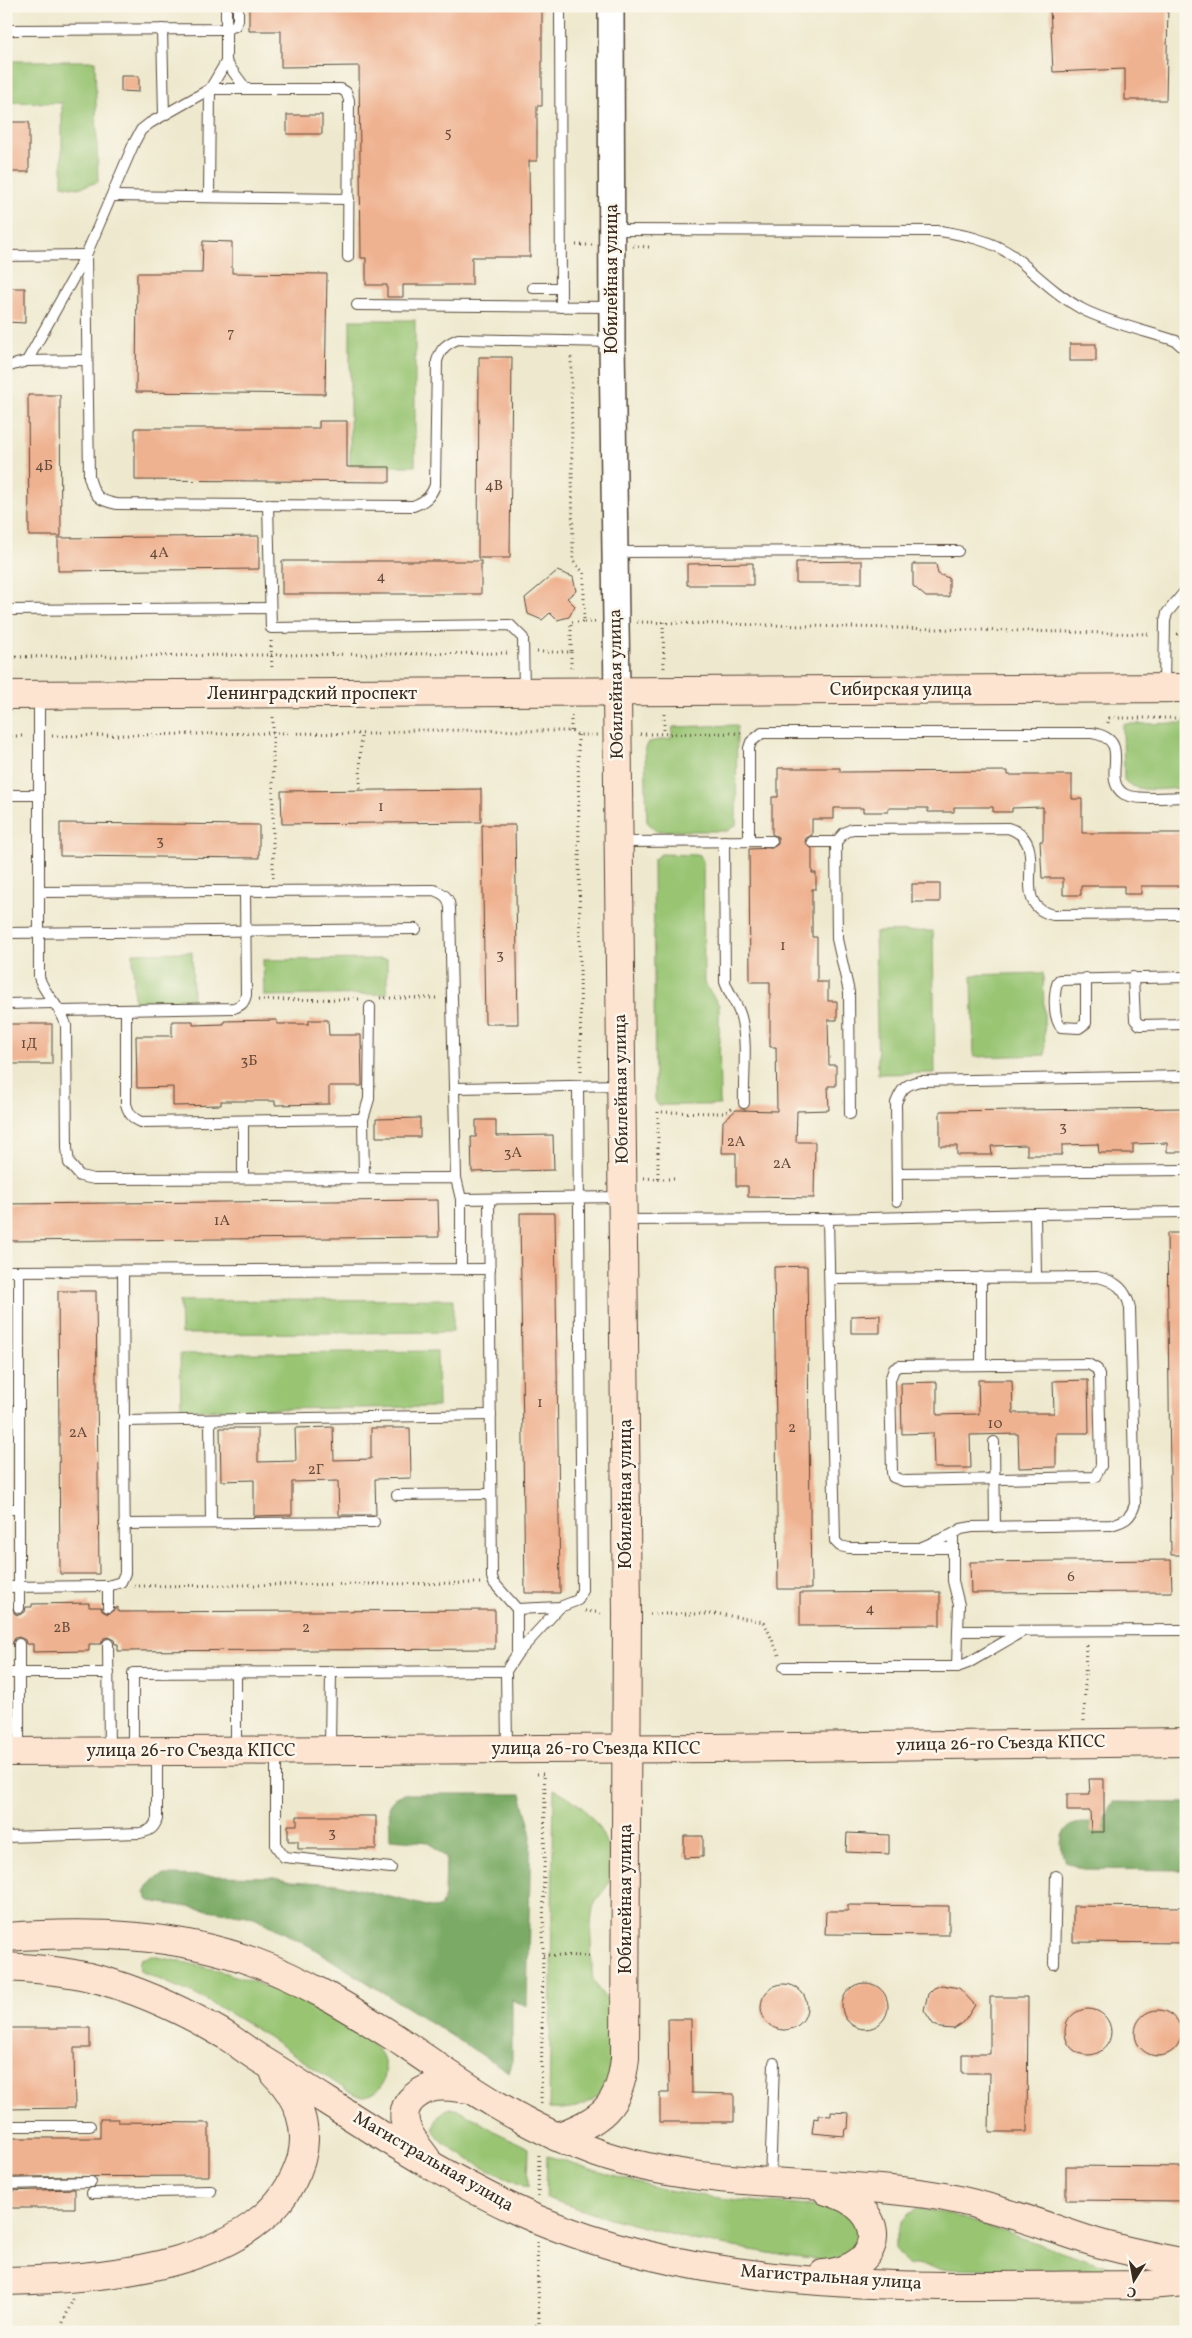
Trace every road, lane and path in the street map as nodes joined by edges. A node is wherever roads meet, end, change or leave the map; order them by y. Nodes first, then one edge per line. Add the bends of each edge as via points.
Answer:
1 (226, 6) edge
2 (238, 6) edge
3 (560, 6) edge
4 (611, 6) edge
5 (162, 29) junction
6 (226, 29) junction
7 (6, 30) edge
8 (226, 62) junction
9 (210, 88) junction
10 (246, 89) junction
11 (164, 115) junction
12 (112, 196) junction
13 (209, 197) junction
14 (349, 199) junction
15 (612, 230) junction
16 (576, 237) dead end
17 (576, 254) dead end
18 (86, 255) junction
19 (6, 256) edge
20 (348, 257) dead end
21 (534, 288) dead end
22 (561, 288) junction
23 (357, 305) dead end
24 (561, 307) junction
25 (612, 307) junction
26 (573, 341) junction
27 (612, 342) junction
28 (1186, 350) edge
29 (87, 360) junction
30 (27, 361) junction
31 (6, 367) edge
32 (268, 504) junction
33 (958, 551) dead end
34 (616, 552) junction
35 (1186, 590) edge
36 (270, 608) junction
37 (6, 610) edge
38 (584, 622) junction
39 (616, 622) junction
40 (271, 628) junction
41 (1164, 634) junction
42 (1186, 634) edge
43 (523, 652) junction
44 (271, 655) junction
45 (6, 657) edge
46 (1175, 688) edge
47 (617, 692) junction
48 (524, 693) junction
49 (272, 694) junction
50 (6, 695) edge
51 (39, 695) junction
52 (1186, 718) edge
53 (273, 733) junction
54 (762, 733) junction
55 (361, 734) junction
56 (646, 734) dead end
57 (1104, 735) junction
58 (6, 736) edge
59 (39, 736) junction
60 (360, 788) dead end
61 (39, 795) junction
62 (6, 796) edge
63 (1186, 797) edge
64 (724, 841) junction
65 (749, 841) junction
66 (772, 841) dead end
67 (619, 842) junction
68 (812, 842) dead end
69 (836, 842) junction
70 (245, 891) junction
71 (272, 891) junction
72 (39, 892) junction
73 (1186, 914) edge
74 (416, 929) dead end
75 (245, 930) junction
76 (38, 932) junction
77 (6, 933) edge
78 (1186, 976) edge
79 (1133, 977) junction
80 (1086, 978) junction
81 (360, 998) dead end
82 (452, 998) junction
83 (245, 1000) junction
84 (370, 1003) joint
85 (6, 1004) edge
86 (57, 1007) junction
87 (126, 1010) junction
88 (1186, 1024) edge
89 (1186, 1076) edge
90 (579, 1086) junction
91 (623, 1086) junction
92 (454, 1088) junction
93 (744, 1103) joint
94 (850, 1114) dead end
95 (363, 1119) junction
96 (243, 1121) junction
97 (1186, 1170) edge
98 (897, 1173) junction
99 (243, 1178) junction
100 (364, 1178) junction
101 (456, 1178) junction
102 (658, 1179) junction
103 (676, 1179) dead end
104 (579, 1197) junction
105 (623, 1198) junction
106 (461, 1199) junction
107 (489, 1199) junction
108 (898, 1201) dead end
109 (1186, 1212) edge
110 (1035, 1214) junction
111 (828, 1219) junction
112 (461, 1268) junction
113 (490, 1268) junction
114 (6, 1271) edge
115 (20, 1271) junction
116 (123, 1271) junction
117 (1036, 1276) junction
118 (981, 1277) junction
119 (830, 1279) junction
120 (981, 1365) junction
121 (491, 1415) junction
122 (210, 1420) junction
123 (124, 1421) junction
124 (994, 1442) dead end
125 (995, 1480) junction
126 (492, 1494) junction
127 (397, 1495) dead end
128 (6, 1509) edge
129 (19, 1509) junction
130 (374, 1522) dead end
131 (124, 1524) junction
132 (211, 1524) junction
133 (996, 1527) junction
134 (953, 1534) junction
135 (918, 1548) junction
136 (953, 1548) junction
137 (494, 1583) junction
138 (19, 1586) junction
139 (108, 1586) junction
140 (6, 1587) edge
141 (108, 1607) dead end
142 (19, 1608) dead end
143 (560, 1608) junction
144 (517, 1609) junction
145 (626, 1614) junction
146 (1024, 1630) junction
147 (1087, 1630) junction
148 (1186, 1630) edge
149 (958, 1631) junction
150 (19, 1644) dead end
151 (108, 1644) dead end
152 (517, 1654) junction
153 (957, 1666) junction
154 (784, 1668) joint
155 (506, 1671) junction
156 (236, 1672) junction
157 (331, 1672) junction
158 (6, 1673) edge
159 (19, 1673) junction
160 (108, 1673) junction
161 (1186, 1742) edge
162 (1083, 1744) junction
163 (626, 1748) junction
164 (514, 1749) junction
165 (276, 1750) junction
166 (330, 1750) junction
167 (133, 1751) junction
168 (236, 1751) junction
169 (13, 1752) edge
170 (6, 1837) edge
171 (391, 1868) dead end
172 (1056, 1876) dead end
173 (6, 1937) edge
174 (543, 1955) junction
175 (592, 1956) dead end
176 (1054, 1964) dead end
177 (6, 1967) edge
178 (260, 2059) junction
179 (774, 2063) dead end
180 (470, 2089) junction
181 (6, 2126) edge
182 (90, 2126) dead end
183 (548, 2133) junction
184 (431, 2164) junction
185 (91, 2182) dead end
186 (770, 2183) junction
187 (6, 2184) edge
188 (802, 2184) junction
189 (210, 2191) dead end
190 (92, 2193) dead end
191 (538, 2219) junction
192 (1186, 2264) edge
193 (83, 2278) junction
194 (781, 2278) junction
195 (6, 2281) edge
196 (1186, 2282) edge
197 (539, 2323) junction
198 (59, 2332) edge
199 (528, 2332) edge
200 (546, 2332) edge

1 - 6 lane
2 - 6 lane via 235,26
3 - 22 lane
4 - 15 street, Юбилейная улица
5 - 6 lane
5 - 7 lane
5 - 11 lane
6 - 8 lane
8 - 9 lane
8 - 10 lane
9 - 10 lane
9 - 11 lane
9 - 13 lane
10 - 14 lane via 341,89 346,92 349,100
11 - 12 lane via 150,123 138,137
12 - 13 lane
12 - 18 lane
13 - 14 lane
14 - 20 lane
15 - 25 street, Юбилейная улица
15 - 28 lane via 940,231 966,235 1010,254 1083,310 1176,341
16 - 17 path
18 - 19 lane
18 - 29 lane
18 - 30 lane
21 - 22 lane
22 - 24 lane
23 - 24 lane
24 - 25 lane
25 - 27 street, Юбилейная улица
26 - 27 lane
26 - 32 lane via 458,339 440,350 437,361 435,485 432,494 422,502 412,506
26 - 38 path via 573,561 584,573
27 - 34 street, Юбилейная улица
29 - 30 lane
29 - 32 lane via 89,477 92,490 104,502
30 - 31 lane
32 - 36 lane
33 - 34 lane
34 - 39 street, Юбилейная улица
35 - 41 lane via 1167,613
36 - 37 lane
36 - 40 lane
38 - 39 path
38 - 43 path via 571,622 571,652
39 - 41 path
39 - 47 street, Юбилейная улица
40 - 43 lane via 510,625 523,638
40 - 44 path
41 - 42 path
41 - 46 lane
43 - 44 path
43 - 48 lane
44 - 45 path
44 - 49 path
46 - 47 main road, Сибирская улица
47 - 48 main road, Ленинградский проспект
47 - 67 main road, Юбилейная улица
48 - 49 main road, Ленинградский проспект
49 - 51 main road, Ленинградский проспект
49 - 53 path
50 - 51 main road, Ленинградский проспект
51 - 59 lane
52 - 57 path via 1109,718
53 - 55 path
53 - 59 path
53 - 71 path
54 - 56 path
54 - 57 lane
54 - 65 lane via 756,736 749,748
55 - 60 path
55 - 90 path via 414,730 571,730 578,735
57 - 63 lane via 1115,750 1115,780 1124,794
58 - 59 path
59 - 61 lane
61 - 62 lane
61 - 72 lane
64 - 65 lane
64 - 67 lane
64 - 93 lane via 725,982 743,1028
65 - 66 lane
67 - 91 main road, Юбилейная улица
68 - 69 lane
69 - 73 lane via 852,829 1008,828 1026,838 1031,896 1035,906 1044,913
69 - 94 lane via 837,939 849,992
70 - 71 lane
70 - 72 lane
70 - 75 lane
71 - 82 lane via 434,890 443,893 449,899 450,908
72 - 76 lane
74 - 75 lane
75 - 76 lane
75 - 83 lane
76 - 77 lane
76 - 86 lane via 39,977 42,987
78 - 79 lane
79 - 80 lane
79 - 88 lane via 1135,1020 1140,1025
80 - 80 lane via 1059,980 1056,985 1057,1020 1061,1027 1080,1028 1086,1024
81 - 83 path
82 - 84 path
82 - 92 lane
83 - 87 lane via 234,1008
84 - 95 lane via 369,1099
85 - 86 lane
86 - 87 lane
86 - 99 lane via 66,1025 66,1148 69,1162 80,1176 94,1179
87 - 96 lane via 126,1104 134,1119 141,1122
89 - 98 lane via 909,1083 896,1103
90 - 91 lane
90 - 92 lane
90 - 104 lane
91 - 105 main road, Юбилейная улица
92 - 101 lane
93 - 102 path via 724,1112 658,1112
95 - 96 lane
95 - 100 lane
96 - 99 lane
97 - 98 lane
98 - 108 lane
99 - 100 lane
100 - 101 lane
101 - 106 lane
102 - 103 path
102 - 105 path
104 - 105 lane
104 - 107 lane
104 - 143 lane via 582,1590 578,1600
105 - 111 lane
105 - 145 main road, Юбилейная улица
106 - 107 lane
106 - 112 lane
107 - 113 lane
109 - 110 lane
110 - 111 lane
110 - 117 lane
111 - 119 lane
112 - 113 lane
112 - 116 lane
113 - 121 lane
114 - 115 lane
115 - 116 lane
115 - 129 lane
116 - 123 lane
117 - 118 lane
117 - 133 lane via 1098,1277 1121,1287 1128,1298 1135,1504 1132,1515 1111,1525
118 - 119 lane
118 - 120 lane
119 - 135 lane via 834,1541 849,1548
120 - 125 lane via 894,1368 890,1380 892,1472 893,1477 904,1481
120 - 125 lane via 1088,1364 1097,1369 1099,1375 1101,1466 1095,1477
121 - 122 lane
121 - 126 lane
122 - 123 lane
122 - 132 lane
123 - 131 lane
124 - 125 lane
125 - 133 lane
126 - 127 lane
126 - 137 lane
128 - 129 lane
129 - 138 lane
130 - 132 lane
131 - 132 lane
131 - 139 lane via 124,1578
133 - 134 lane via 972,1527
134 - 135 lane
134 - 136 lane
135 - 136 lane
136 - 149 lane via 953,1581 959,1605
137 - 139 path
137 - 144 lane
138 - 139 lane
138 - 140 lane
138 - 142 lane
139 - 141 lane
143 - 144 lane
143 - 145 path
143 - 152 lane
144 - 152 lane
145 - 154 path via 719,1614 764,1622
145 - 163 main road, Юбилейная улица
146 - 147 lane
146 - 149 lane
146 - 153 lane via 968,1663
147 - 148 lane
147 - 162 path
149 - 153 lane
150 - 159 lane
151 - 160 lane
152 - 155 lane
153 - 154 lane
155 - 157 lane
155 - 164 lane
156 - 157 lane
156 - 167 lane via 133,1673
156 - 168 lane
157 - 166 lane
158 - 159 lane
159 - 160 lane
159 - 169 lane
160 - 167 lane
161 - 162 main road, улица 26-го Съезда КПСС
162 - 163 main road, улица 26-го Съезда КПСС
163 - 164 main road, улица 26-го Съезда КПСС
163 - 183 main road, Юбилейная улица via 624,2072 617,2095 593,2122
164 - 166 main road, улица 26-го Съезда КПСС
164 - 174 path via 521,1773 544,1774
165 - 166 main road, улица 26-го Съезда КПСС
165 - 168 main road, улица 26-го Съезда КПСС
165 - 171 lane via 276,1846 284,1857
167 - 168 main road, улица 26-го Съезда КПСС
167 - 169 main road, улица 26-го Съезда КПСС
167 - 170 lane via 157,1819 149,1831 140,1834
172 - 176 lane
173 - 180 main road via 125,1935 221,1951 287,1975 324,1994
174 - 175 path
174 - 183 path
177 - 178 main road, Магистральная улица via 77,1974 115,1984 224,2034
178 - 184 main road, Магистральная улица
178 - 193 main road via 290,2089 304,2128 303,2150 296,2174 283,2196 267,2214 219,2245 155,2266
179 - 186 lane
180 - 183 main road
180 - 184 main road via 445,2086 426,2090 406,2107 406,2127
181 - 182 lane
183 - 186 main road via 598,2153 665,2172
183 - 191 path
184 - 191 main road, Магистральная улица
185 - 187 lane
186 - 188 main road
188 - 192 main road via 898,2190 960,2200 1129,2252
188 - 194 main road via 835,2193 861,2206 873,2226 871,2245 866,2256 844,2271
189 - 190 lane
191 - 194 main road, Магистральная улица via 608,2244 668,2259
191 - 197 path
193 - 195 main road
193 - 198 path
194 - 196 main road, Магистральная улица via 883,2284
197 - 199 path
197 - 200 path

